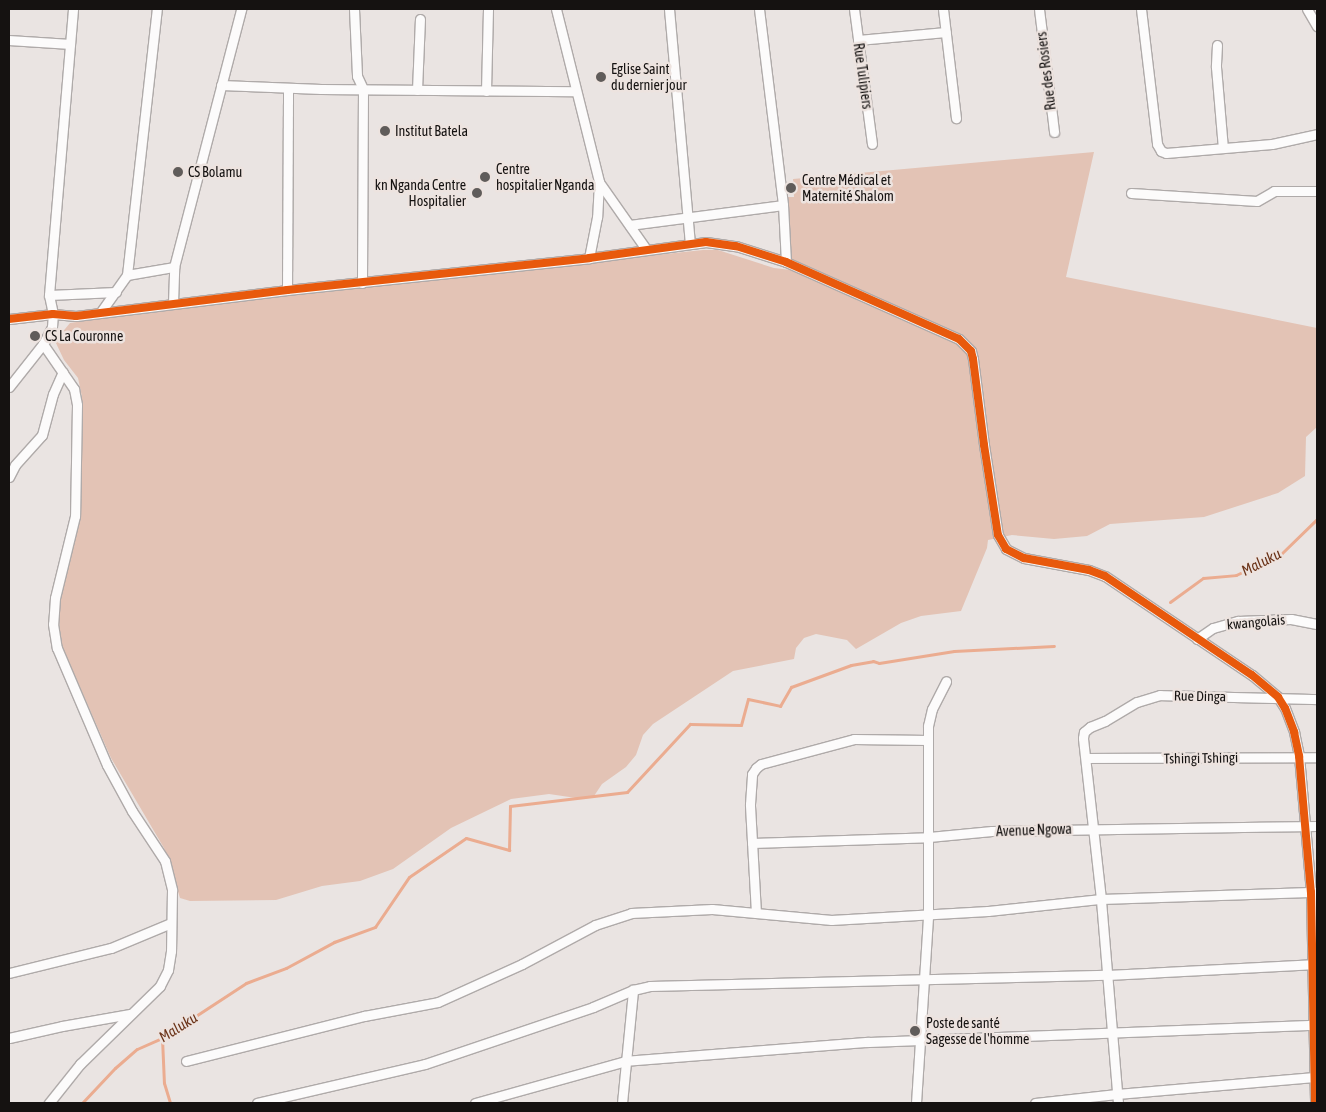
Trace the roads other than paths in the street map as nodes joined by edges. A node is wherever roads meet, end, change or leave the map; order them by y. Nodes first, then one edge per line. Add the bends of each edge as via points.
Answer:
1 (73, 9) edge
2 (157, 9) edge
3 (241, 9) edge
4 (354, 9) edge
5 (488, 9) edge
6 (556, 9) edge
7 (668, 9) edge
8 (759, 9) edge
9 (854, 9) edge
10 (944, 9) edge
11 (1039, 9) edge
12 (1141, 9) edge
13 (1307, 9) edge
14 (420, 19) dead end
15 (1317, 26) edge
16 (946, 32) junction
17 (9, 40) edge
18 (858, 40) junction
19 (70, 44) junction
20 (1217, 45) dead end
21 (222, 85) junction
22 (288, 88) junction
23 (364, 89) junction
24 (417, 90) junction
25 (575, 90) junction
26 (486, 91) junction
27 (956, 118) dead end
28 (1054, 132) dead end
29 (1317, 134) edge
30 (872, 144) dead end
31 (1223, 148) junction
32 (599, 182) junction
33 (1317, 191) edge
34 (1131, 193) dead end
35 (783, 205) junction
36 (687, 218) junction
37 (630, 225) junction
38 (690, 243) junction
39 (646, 249) junction
40 (589, 258) junction
41 (786, 262) junction
42 (174, 267) junction
43 (127, 274) junction
44 (362, 283) junction
45 (287, 290) junction
46 (116, 292) junction
47 (48, 295) junction
48 (173, 303) junction
49 (100, 313) junction
50 (53, 314) junction
51 (9, 319) edge
52 (43, 344) junction
53 (63, 372) junction
54 (9, 387) edge
55 (9, 477) edge
56 (1317, 624) edge
57 (1197, 639) junction
58 (946, 681) dead end
59 (1278, 697) junction
60 (1317, 699) edge
61 (928, 740) junction
62 (1299, 756) junction
63 (1317, 757) edge
64 (1086, 758) junction
65 (1304, 826) junction
66 (1317, 826) edge
67 (1093, 828) junction
68 (929, 836) junction
69 (752, 843) junction
70 (1314, 892) edge
71 (1101, 899) junction
72 (756, 913) junction
73 (928, 915) junction
74 (171, 923) junction
75 (1315, 964) edge
76 (9, 973) edge
77 (1107, 975) junction
78 (925, 978) junction
79 (633, 990) junction
80 (130, 1014) junction
81 (1316, 1025) edge
82 (1113, 1032) junction
83 (9, 1038) edge
84 (920, 1042) junction
85 (186, 1061) dead end
86 (625, 1061) junction
87 (1316, 1077) edge
88 (1118, 1098) edge
89 (49, 1103) edge
90 (257, 1103) edge
91 (475, 1103) edge
92 (622, 1103) edge
93 (916, 1103) edge
94 (1035, 1103) edge
95 (1315, 1103) edge

1 - 19 street
2 - 43 street
3 - 21 street
4 - 23 street via 357,76
5 - 26 street
6 - 25 street
7 - 36 street
8 - 35 street
9 - 18 street, Rue Tulipiers
10 - 16 street
11 - 28 street, Rue des Rosiers
12 - 31 street via 1158,148 1166,153
13 - 15 street
14 - 24 street
16 - 18 street
16 - 27 street
17 - 19 street
18 - 30 street, Rue Tulipiers
19 - 47 street
20 - 31 street
21 - 22 street
21 - 42 street
22 - 23 street
22 - 45 street
23 - 24 street
23 - 44 street
24 - 26 street
25 - 26 street
25 - 32 street
29 - 31 street via 1272,144
32 - 37 street
32 - 40 street via 597,217
33 - 34 street via 1274,191 1257,201
35 - 36 street
35 - 41 street
36 - 37 street
36 - 38 street
37 - 39 street
38 - 39 street
38 - 41 street via 736,246
39 - 40 street
40 - 44 street
41 - 57 street via 948,333 966,344 973,359 998,536 1010,553 1097,572
42 - 43 street
42 - 48 street
43 - 46 street
44 - 45 street
45 - 48 street
46 - 47 street
46 - 49 street
47 - 50 street
48 - 49 street
49 - 50 street
50 - 51 street
50 - 52 street via 51,331
52 - 53 street
52 - 54 street
53 - 55 street via 53,394 42,435 15,465
53 - 74 street via 76,395 76,509 55,598 53,624 57,648 107,766 165,861 172,890
56 - 57 street, kwangolais via 1291,619 1238,621 1213,628
57 - 59 street via 1252,674
58 - 61 street via 932,709
59 - 60 street, Rue Dinga
59 - 62 street via 1290,722
59 - 64 street, Rue Dinga via 1152,696 1090,726 1083,738
61 - 68 street
61 - 69 street via 854,739 761,764 752,774
62 - 63 street, Tshingi Tshingi
62 - 64 street, Tshingi Tshingi via 1165,760
62 - 65 street
64 - 67 street
65 - 66 street, Avenue Ngowa
65 - 67 street, Avenue Ngowa
65 - 70 street
67 - 68 street, Avenue Ngowa
67 - 71 street
68 - 69 street, Avenue Ngowa
68 - 73 street
69 - 72 street
70 - 71 street
70 - 75 street
71 - 73 street via 988,912
71 - 77 street
72 - 73 street via 831,920
72 - 85 street via 712,909 631,913 595,925 522,964 438,1002 364,1016
73 - 78 street
74 - 76 street via 111,948
74 - 80 street via 168,970 160,986
75 - 77 street
75 - 81 street
77 - 78 street
77 - 82 street
78 - 79 street via 650,986
78 - 84 street
79 - 86 street
79 - 90 street via 593,1007 425,1064
80 - 83 street
80 - 89 street via 80,1064
81 - 82 street
81 - 87 street
82 - 84 street
82 - 88 street
84 - 86 street via 852,1043
84 - 93 street
86 - 91 street
86 - 92 street
87 - 88 street
87 - 95 street
88 - 94 street

